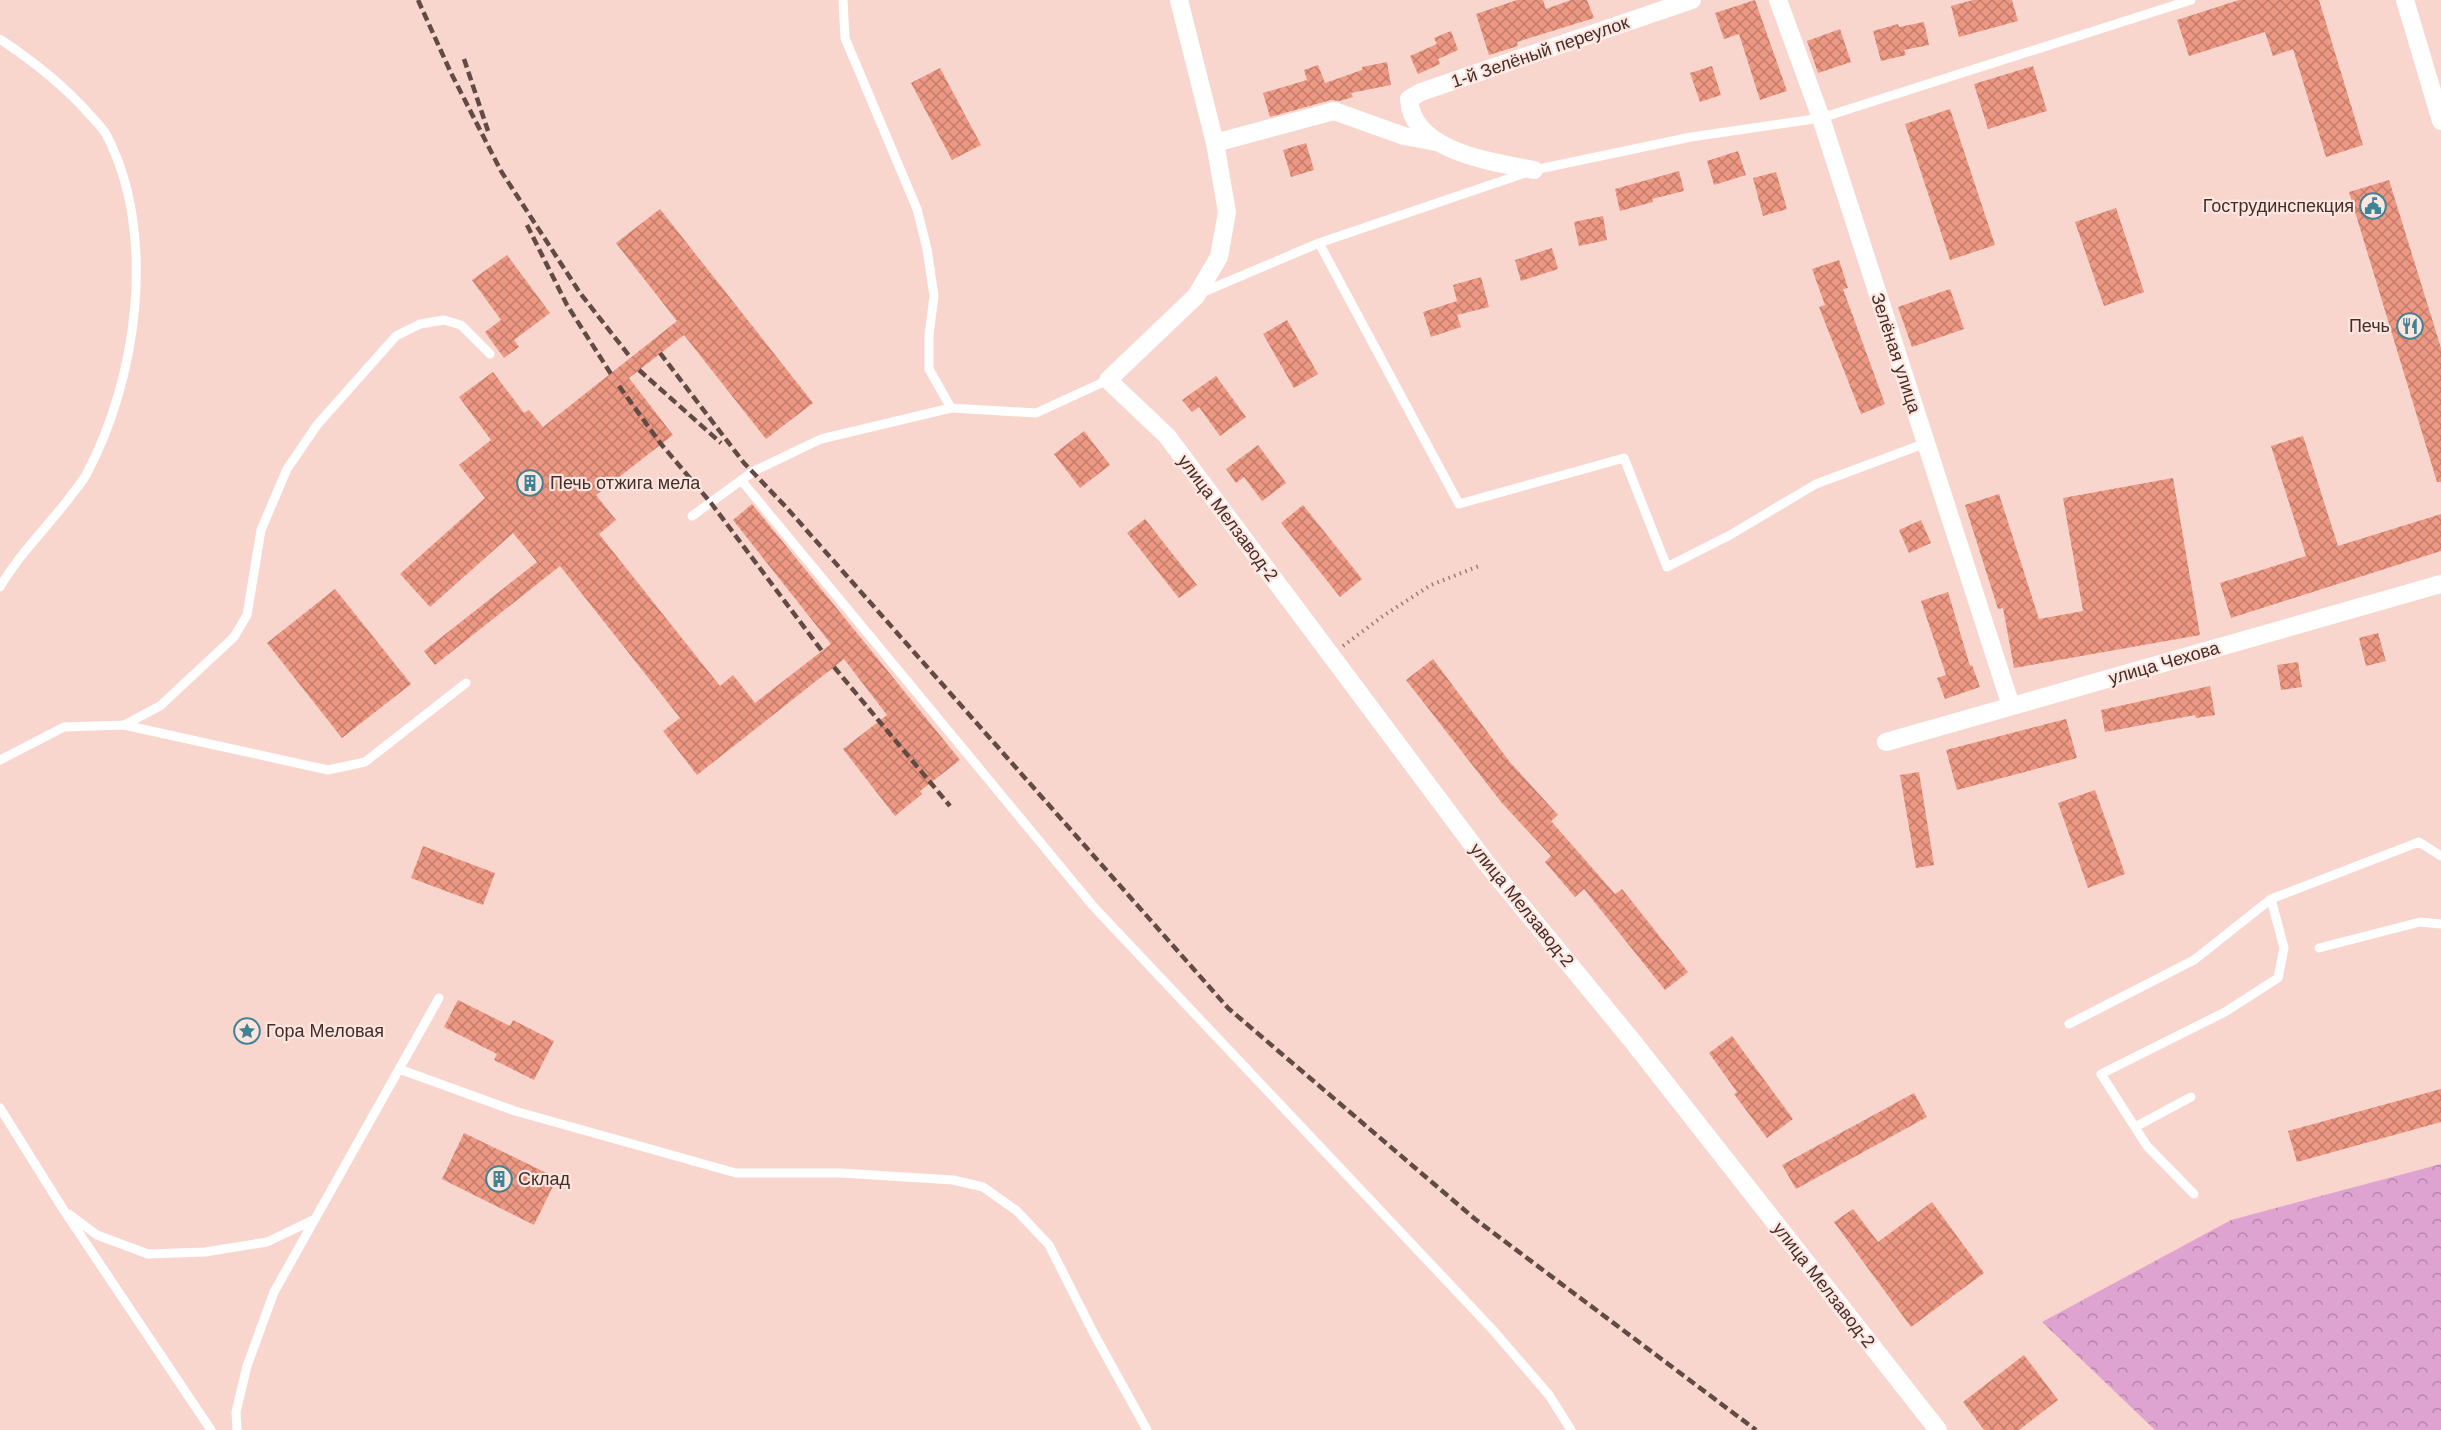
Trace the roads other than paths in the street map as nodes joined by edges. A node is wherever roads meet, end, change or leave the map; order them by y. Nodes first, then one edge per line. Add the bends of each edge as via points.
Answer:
1 (843, 0) edge
2 (1179, 0) edge
3 (1692, 0) edge
4 (1778, 0) edge
5 (2191, 0) edge
6 (2405, 0) edge
7 (0, 39) edge
8 (1821, 118) junction
9 (2441, 121) edge
10 (1215, 143) junction
11 (1441, 143) junction
12 (1534, 170) junction
13 (1319, 243) junction
14 (1196, 296) junction
15 (490, 354) dead end
16 (1107, 380) junction
17 (951, 408) junction
18 (1926, 443) junction
19 (741, 480) junction
20 (692, 516) dead end
21 (2441, 584) edge
22 (0, 587) edge
23 (466, 683) dead end
24 (2011, 706) junction
25 (124, 725) junction
26 (1886, 742) dead end
27 (0, 760) edge
28 (2441, 856) edge
29 (2271, 899) junction
30 (2441, 924) edge
31 (2319, 948) dead end
32 (439, 998) dead end
33 (2069, 1024) dead end
34 (399, 1069) junction
35 (2191, 1097) dead end
36 (0, 1107) edge
37 (2135, 1127) junction
38 (2194, 1194) dead end
39 (63, 1209) junction
40 (315, 1219) junction
41 (211, 1430) edge
42 (237, 1430) edge
43 (1147, 1430) edge
44 (1571, 1430) edge
45 (1938, 1430) edge

1 - 17 lane via 845,38 917,208 934,296 929,369
2 - 10 street
3 - 11 street, 1-й Зелёный переулок via 1409,99 1409,111 1427,136
4 - 8 street, Зелёная улица
5 - 8 lane
6 - 9 street
7 - 22 lane via 73,94 106,134 128,199 135,250 136,307 111,419 85,477
8 - 12 lane via 1691,137
8 - 18 street, Зелёная улица
10 - 11 street via 1334,111 1404,136
10 - 14 street via 1227,212 1219,257
11 - 12 street via 1479,159
12 - 13 lane
13 - 14 lane
13 - 18 lane via 1459,504 1624,458 1667,567 1816,484
14 - 16 street
15 - 25 lane via 461,325 444,320 420,324 396,336 317,425 287,469 261,530 247,615 234,637 160,706
16 - 17 lane via 1036,413
16 - 45 street, улица Мелзавод-2 via 1167,436 1487,864 1634,1043
17 - 19 lane via 821,439
18 - 24 street, Зелёная улица
19 - 20 lane
19 - 44 lane via 1093,906 1492,1329 1549,1395
21 - 24 street, улица Чехова
23 - 25 lane via 364,762 328,770
24 - 26 street, улица Чехова
25 - 27 lane via 64,727
28 - 29 lane via 2419,842
29 - 33 lane via 2194,960
29 - 37 lane via 2284,948 2278,978 2225,1012 2101,1074
30 - 31 lane via 2420,922
32 - 34 lane
34 - 40 lane
34 - 43 lane via 515,1111 735,1173 953,1179 983,1187 1017,1211 1049,1245
35 - 37 lane
36 - 39 lane
37 - 38 lane via 2147,1146
39 - 40 lane via 97,1235 148,1254 205,1252 267,1242
39 - 41 lane
40 - 42 lane via 274,1292 247,1366 236,1412

